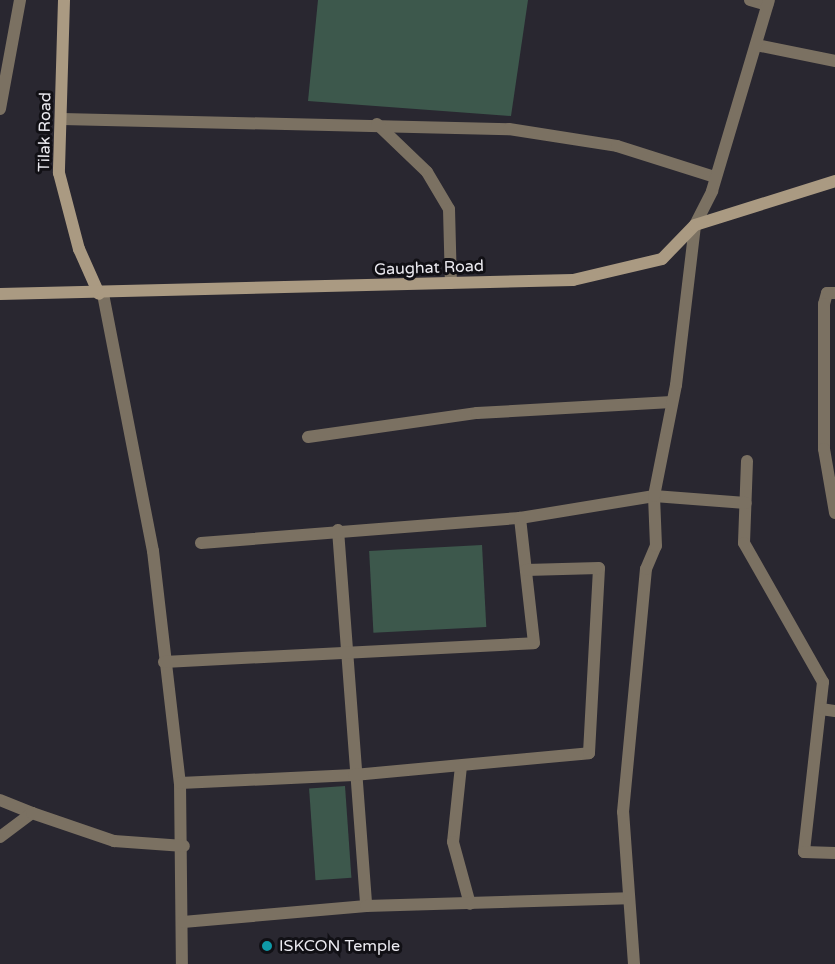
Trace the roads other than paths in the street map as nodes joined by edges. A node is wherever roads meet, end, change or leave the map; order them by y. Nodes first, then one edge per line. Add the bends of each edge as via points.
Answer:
1 (20, 0) edge
2 (64, 0) edge
3 (750, 0) edge
4 (768, 2) edge
5 (756, 45) junction
6 (835, 61) edge
7 (4, 62) edge
8 (0, 109) edge
9 (62, 119) junction
10 (377, 124) junction
11 (715, 177) junction
12 (835, 181) edge
13 (695, 225) junction
14 (451, 283) junction
15 (835, 292) edge
16 (0, 294) edge
17 (101, 294) junction
18 (672, 402) junction
19 (831, 411) edge
20 (308, 437) dead end
21 (747, 461) dead end
22 (654, 496) junction
23 (746, 503) junction
24 (835, 513) edge
25 (520, 518) junction
26 (338, 530) junction
27 (201, 543) dead end
28 (526, 570) junction
29 (344, 654) junction
30 (164, 662) junction
31 (821, 710) junction
32 (835, 711) edge
33 (461, 766) junction
34 (354, 775) junction
35 (180, 783) junction
36 (0, 800) edge
37 (32, 813) junction
38 (0, 837) edge
39 (184, 846) junction
40 (835, 853) edge
41 (628, 898) junction
42 (470, 904) junction
43 (366, 906) junction
44 (183, 922) junction
45 (182, 964) edge
46 (634, 964) edge

1 - 7 street
2 - 9 main road, Tilak Road
3 - 4 street
4 - 5 street
5 - 6 street
5 - 11 street
7 - 8 street
9 - 10 street
9 - 17 main road, Tilak Road via 59,173 79,249
10 - 11 street via 535,131 617,146
10 - 14 street via 427,172 449,209
11 - 13 street
12 - 13 main road, Gaughat Road
13 - 14 main road, Gaughat Road via 662,259 618,274
13 - 18 street
14 - 17 main road, Gaughat Road
15 - 19 street via 826,293 824,304
16 - 17 main road, Gaughat Road
17 - 30 street via 153,551
18 - 20 street via 477,413
18 - 22 street
19 - 24 street via 826,482
21 - 23 street
22 - 23 street
22 - 25 street
22 - 41 street via 656,546 646,569 623,812
23 - 31 street via 744,543 823,682
25 - 26 street
25 - 28 street
26 - 27 street
26 - 29 street
28 - 29 street via 534,643
28 - 33 street via 599,568 589,753
29 - 30 street
29 - 34 street
30 - 35 street
31 - 32 street
31 - 40 street via 804,852
33 - 34 street
33 - 42 street via 453,843
34 - 35 street
34 - 43 street
35 - 39 street
36 - 37 street
37 - 38 street
37 - 39 street via 114,841
39 - 44 street
41 - 42 street
41 - 46 street
42 - 43 street
43 - 44 street
44 - 45 street

